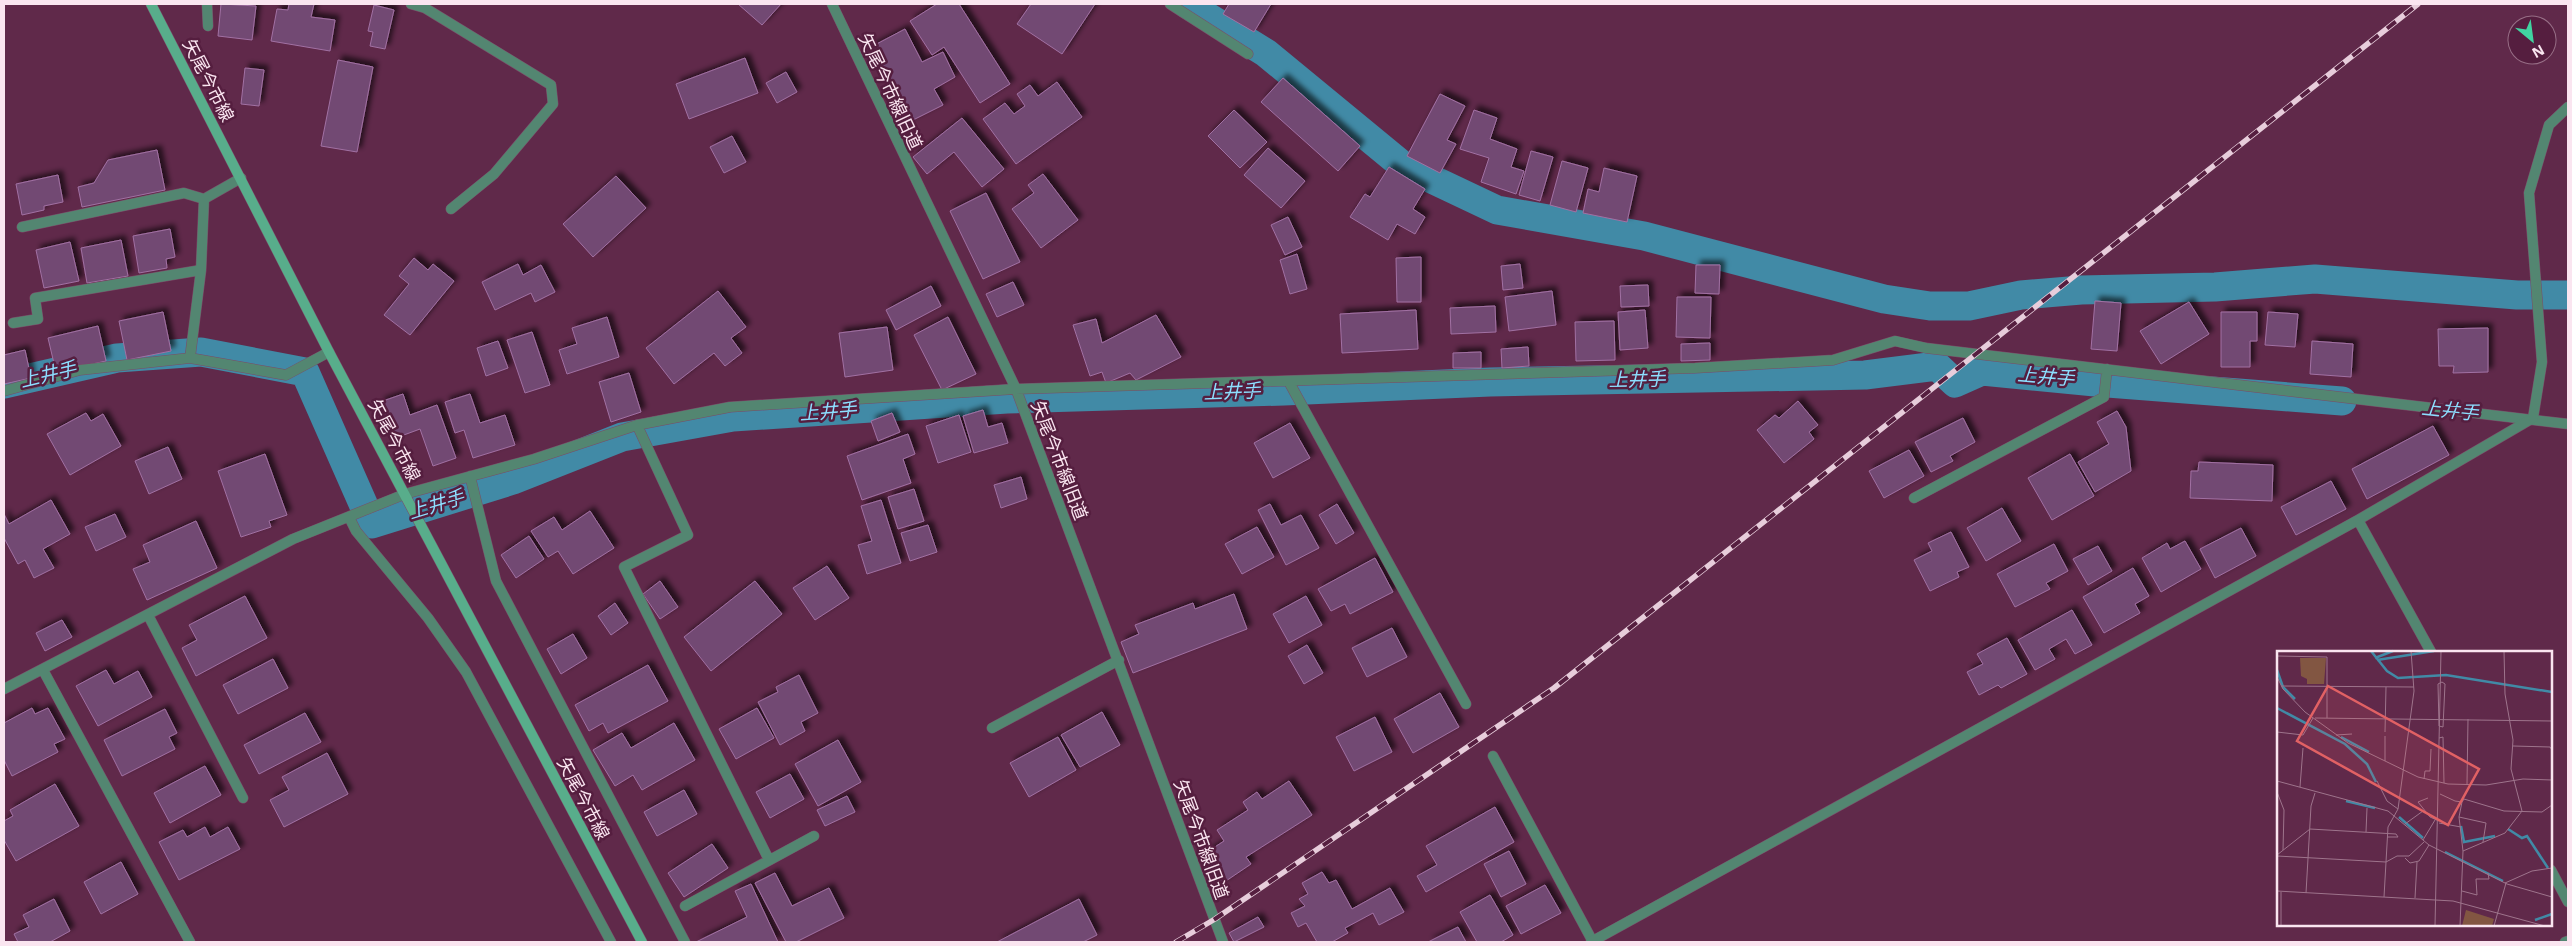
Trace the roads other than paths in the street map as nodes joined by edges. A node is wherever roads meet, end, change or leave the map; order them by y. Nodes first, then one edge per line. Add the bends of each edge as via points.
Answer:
1 (151, 4) edge
2 (207, 4) edge
3 (411, 4) edge
4 (832, 4) edge
5 (1170, 4) edge
6 (426, 6) edge
7 (208, 26) dead end
8 (1248, 54) dead end
9 (2568, 107) edge
10 (241, 178) junction
11 (204, 199) junction
12 (451, 209) dead end
13 (22, 227) dead end
14 (201, 270) junction
15 (13, 323) dead end
16 (329, 352) junction
17 (190, 358) junction
18 (2107, 369) junction
19 (1289, 382) junction
20 (1016, 389) junction
21 (4, 391) edge
22 (2533, 418) junction
23 (2568, 424) edge
24 (637, 425) junction
25 (470, 476) junction
26 (405, 494) junction
27 (1914, 498) dead end
28 (349, 517) junction
29 (2358, 520) junction
30 (148, 615) junction
31 (2430, 651) edge
32 (1119, 660) junction
33 (43, 670) junction
34 (4, 689) edge
35 (1466, 704) dead end
36 (992, 728) dead end
37 (1493, 756) dead end
38 (244, 798) dead end
39 (814, 836) dead end
40 (769, 860) junction
41 (2552, 872) edge
42 (2568, 902) edge
43 (685, 906) dead end
44 (190, 942) edge
45 (611, 942) edge
46 (642, 942) edge
47 (685, 942) edge
48 (1223, 942) edge
49 (1592, 942) edge

1 - 10 main road, 矢尾今市線
2 - 7 street
3 - 6 street
4 - 20 street, 矢尾今市線旧道
5 - 8 street
6 - 12 street via 551,85 553,104 494,174
9 - 22 street via 2549,125 2529,193 2542,362
10 - 11 street
10 - 16 main road, 矢尾今市線
11 - 13 street via 184,192
11 - 14 street
14 - 15 street via 35,298 38,319
14 - 17 street
16 - 17 street via 286,375
16 - 26 main road, 矢尾今市線
17 - 21 street via 80,370
18 - 19 street via 1926,348 1895,341 1833,360
18 - 22 street
18 - 27 street via 2104,397
19 - 20 street
19 - 35 street
20 - 24 street via 730,407
20 - 32 street, 矢尾今市線旧道
22 - 23 street
22 - 29 street
24 - 25 street
24 - 40 street via 688,535 624,567
25 - 26 street
25 - 47 street via 496,581
26 - 28 street
26 - 46 main road, 矢尾今市線
28 - 30 street via 293,539
28 - 45 street via 356,532 428,618 466,672
29 - 31 street
29 - 49 street
30 - 33 street
30 - 38 street
32 - 36 street
32 - 48 street, 矢尾今市線旧道
33 - 34 street
33 - 44 street
37 - 49 street
39 - 40 street
40 - 43 street
41 - 42 street

